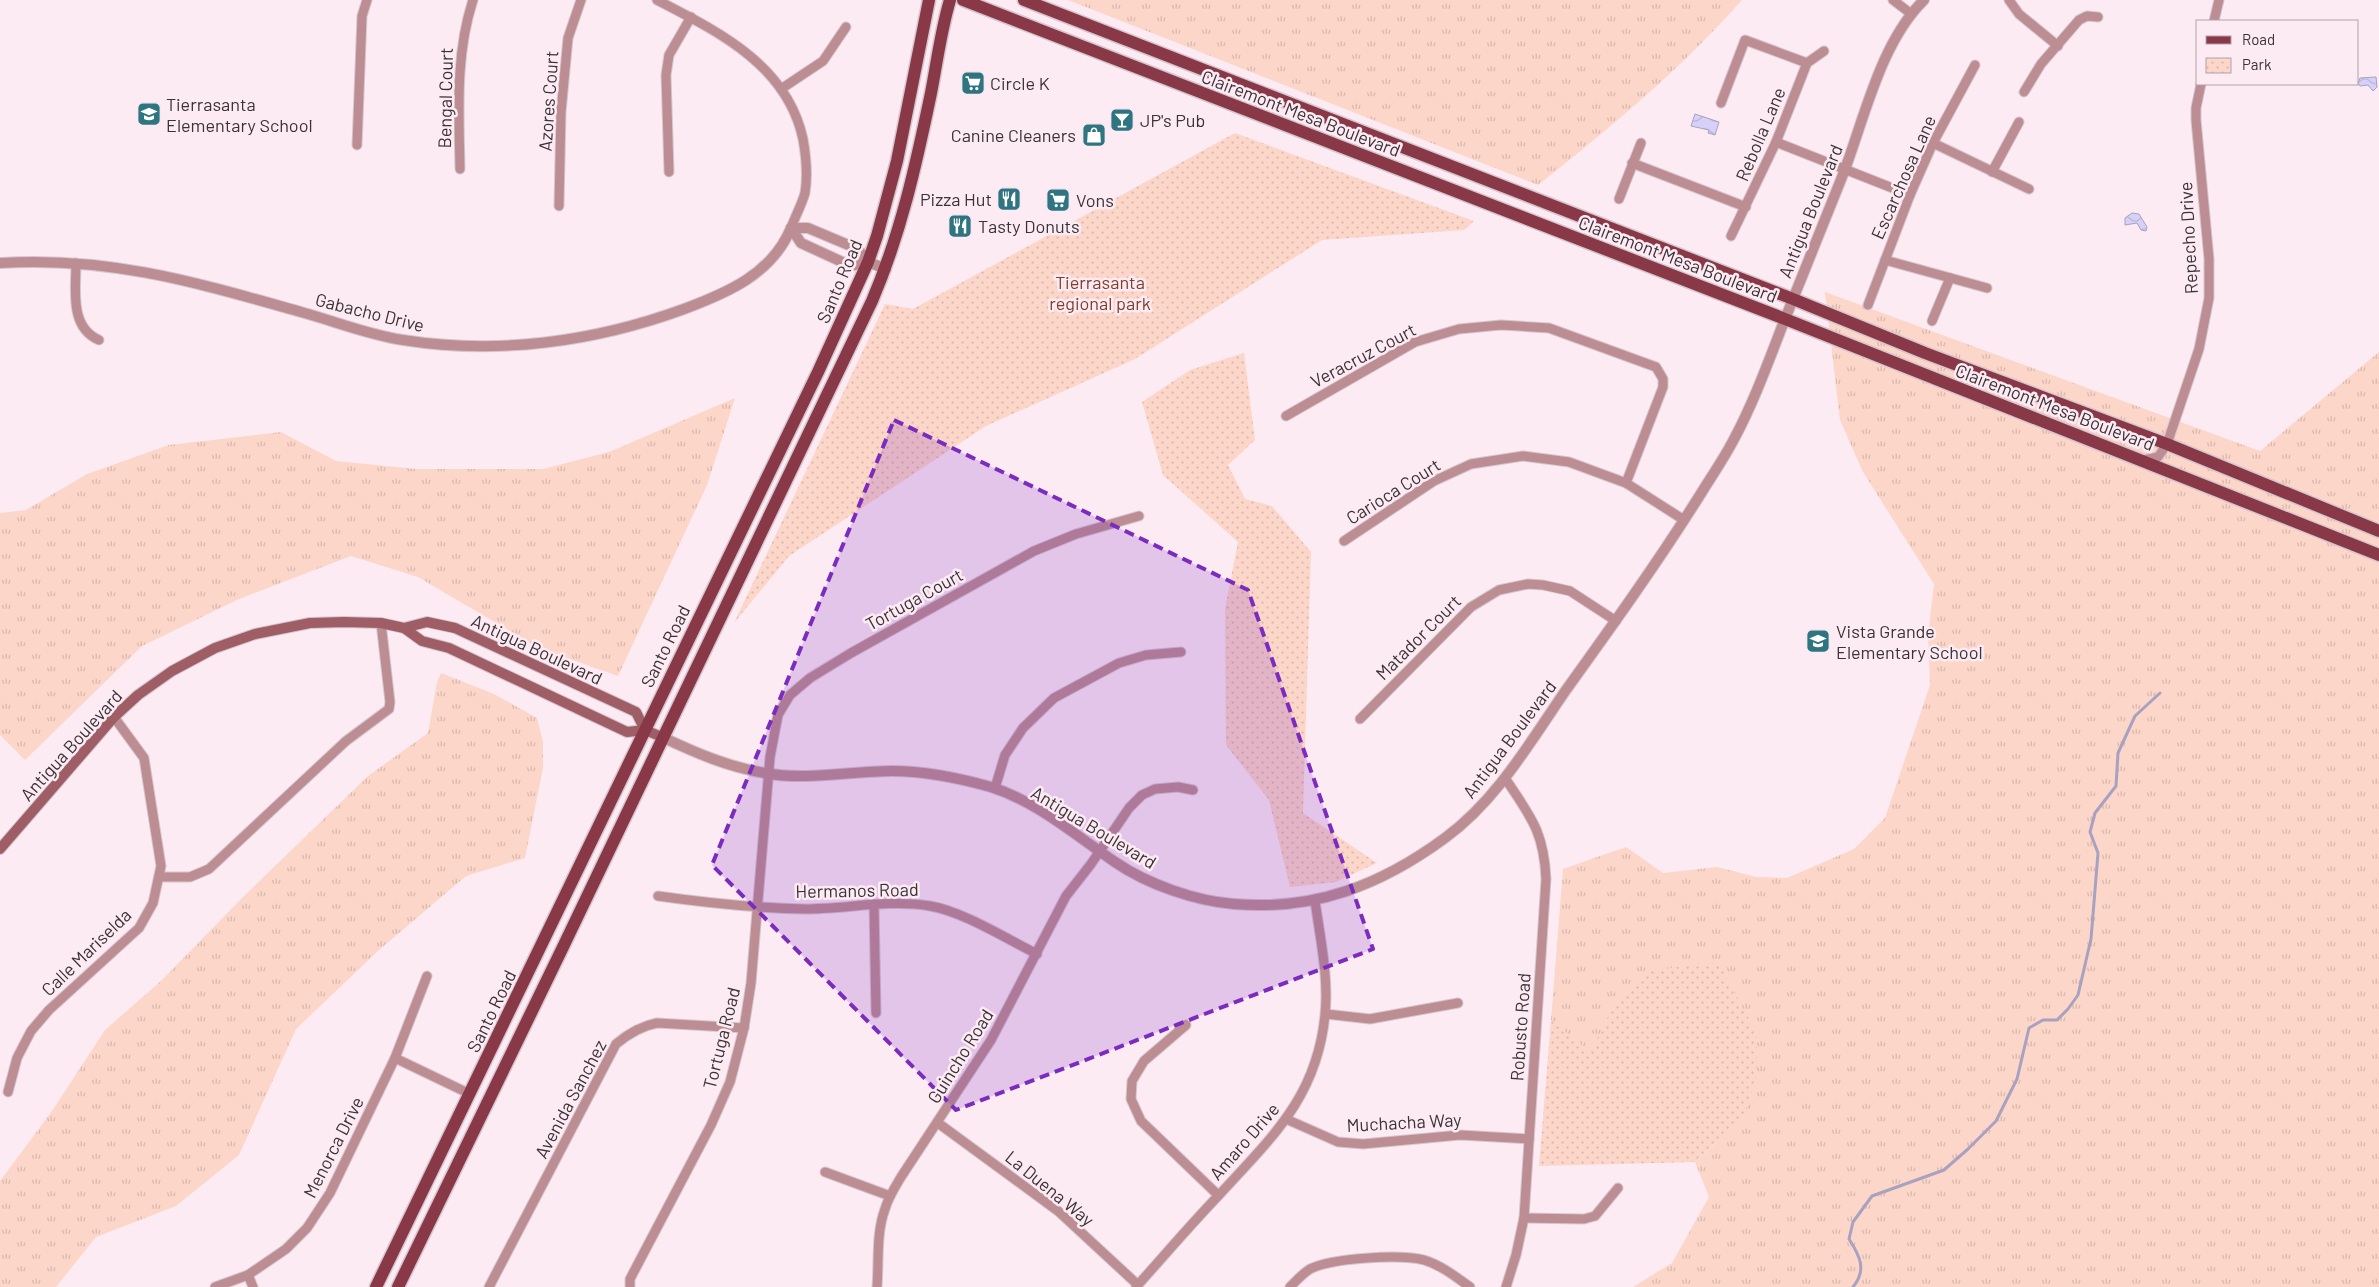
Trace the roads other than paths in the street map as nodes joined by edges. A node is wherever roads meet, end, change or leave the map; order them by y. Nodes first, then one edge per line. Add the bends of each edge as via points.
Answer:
1 (367, 0) edge
2 (473, 0) edge
3 (581, 0) edge
4 (657, 0) edge
5 (929, 0) edge
6 (950, 0) edge
7 (963, 0) edge
8 (1024, 0) edge
9 (1893, 0) edge
10 (1924, 0) edge
11 (2010, 0) edge
12 (2219, 0) edge
13 (1910, 13) junction
14 (691, 17) junction
15 (2098, 17) dead end
16 (2214, 20) edge
17 (846, 27) dead end
18 (2058, 46) junction
19 (1824, 51) dead end
20 (1807, 64) junction
21 (1975, 65) dead end
22 (2201, 85) edge
23 (781, 89) junction
24 (2024, 92) dead end
25 (1721, 102) dead end
26 (2019, 122) dead end
27 (1641, 142) dead end
28 (1776, 142) junction
29 (1933, 143) junction
30 (357, 145) dead end
31 (1632, 163) junction
32 (460, 169) dead end
33 (1844, 170) junction
34 (669, 172) dead end
35 (1992, 172) junction
36 (2029, 190) dead end
37 (1910, 195) junction
38 (1619, 198) dead end
39 (559, 206) dead end
40 (1746, 207) junction
41 (790, 228) junction
42 (1731, 236) dead end
43 (1885, 260) junction
44 (868, 262) junction
45 (0, 263) edge
46 (76, 263) junction
47 (886, 269) junction
48 (1950, 278) junction
49 (1987, 288) dead end
50 (1792, 299) junction
51 (1868, 305) dead end
52 (1785, 319) junction
53 (1932, 321) dead end
54 (99, 340) dead end
55 (1286, 416) dead end
56 (2167, 444) junction
57 (2143, 460) junction
58 (1626, 483) junction
59 (1139, 516) dead end
60 (1684, 520) junction
61 (2379, 530) edge
62 (1344, 541) dead end
63 (2379, 555) edge
64 (1616, 621) junction
65 (381, 624) junction
66 (404, 628) junction
67 (1181, 652) dead end
68 (114, 717) junction
69 (1360, 718) dead end
70 (644, 730) junction
71 (662, 737) junction
72 (767, 774) junction
73 (1505, 778) junction
74 (994, 788) junction
75 (1193, 790) dead end
76 (0, 849) edge
77 (1100, 852) junction
78 (159, 877) junction
79 (658, 896) dead end
80 (1315, 901) junction
81 (874, 904) junction
82 (757, 906) junction
83 (1037, 954) junction
84 (427, 976) dead end
85 (1458, 1003) dead end
86 (876, 1013) dead end
87 (1326, 1014) junction
88 (1186, 1025) dead end
89 (744, 1028) junction
90 (395, 1058) junction
91 (8, 1092) dead end
92 (470, 1094) junction
93 (1286, 1120) junction
94 (938, 1122) junction
95 (1529, 1139) junction
96 (825, 1172) dead end
97 (1618, 1188) dead end
98 (1218, 1195) junction
99 (890, 1196) junction
100 (1524, 1218) junction
101 (248, 1275) junction
102 (1137, 1286) edge
103 (215, 1287) edge
104 (254, 1287) edge
105 (376, 1287) edge
106 (398, 1287) edge
107 (489, 1287) edge
108 (630, 1287) edge
109 (877, 1287) edge
110 (1290, 1287) edge
111 (1470, 1287) edge
112 (1506, 1287) edge

1 - 30 street via 362,16
2 - 32 street, Bengal Court via 463,38 459,82
3 - 39 street, Azores Court via 568,38 561,112
4 - 14 street
5 - 44 main road, Santo Road via 897,161
6 - 47 main road via 917,160
7 - 52 main road, Clairemont Mesa Boulevard
8 - 50 main road, Clairemont Mesa Boulevard
9 - 13 street
10 - 13 street, Antigua Boulevard
11 - 18 street via 2019,14
12 - 16 street
13 - 33 street, Antigua Boulevard via 1887,55
14 - 23 street via 759,62
14 - 34 street via 670,55 666,75
15 - 18 street via 2087,16 2079,20
17 - 23 street via 823,61
18 - 24 street via 2041,64
19 - 20 street
20 - 25 street via 1745,40
20 - 28 street, Rebolla Lane
21 - 29 street, Escarchosa Lane
22 - 56 street, Repecho Drive via 2196,120 2209,298 2199,349
23 - 41 street via 799,121 806,156 804,193
26 - 35 street
27 - 31 street
28 - 33 street
28 - 40 street, Rebolla Lane
29 - 35 street
29 - 37 street, Escarchosa Lane
31 - 38 street
31 - 40 street
33 - 37 street
33 - 50 street, Antigua Boulevard
35 - 36 street
37 - 43 street, Escarchosa Lane
40 - 42 street, Rebolla Lane
41 - 44 street via 808,228 858,249
41 - 44 street via 801,243 851,266
41 - 46 street, Gabacho Drive via 786,240 762,270 721,295 625,327 541,344 504,347 400,340 181,278
43 - 48 street
43 - 51 street, Escarchosa Lane
44 - 47 street
44 - 70 main road, Santo Road
45 - 46 street, Gabacho Drive
46 - 54 street via 76,312 89,336
47 - 71 main road via 839,374
48 - 49 street
48 - 53 street
50 - 52 street, Antigua Boulevard
50 - 56 main road, Clairemont Mesa Boulevard
52 - 57 main road, Clairemont Mesa Boulevard
52 - 60 street, Antigua Boulevard via 1734,440
55 - 58 street, Veracruz Court via 1415,342 1459,330 1501,325 1549,328 1656,367 1663,379
56 - 57 street via 2158,456
56 - 61 main road, Clairemont Mesa Boulevard
57 - 63 main road, Clairemont Mesa Boulevard
58 - 60 street, Carioca Court
58 - 62 street, Carioca Court via 1569,462 1523,456 1471,464 1434,481
59 - 72 street, Tortuga Court via 1076,534 1034,551 810,678 790,695 778,715
60 - 64 street, Antigua Boulevard
64 - 69 street, Matador Court via 1570,591 1528,584 1498,590 1471,607
64 - 73 street, Antigua Boulevard
65 - 66 main road, Antigua Boulevard
65 - 68 main road, Antigua Boulevard via 310,624 255,634 215,648 172,671
65 - 78 street via 390,702 388,709 346,741 208,868 190,877
66 - 70 main road, Antigua Boulevard via 422,641 457,651 627,732
66 - 70 main road, Antigua Boulevard via 427,622 454,628 636,712
67 - 74 street via 1146,655 1119,663 1054,698 1023,728 1005,755
68 - 76 main road, Antigua Boulevard
68 - 78 street, Calle Mariselda via 144,758 161,866
70 - 71 main road, Antigua Boulevard
70 - 92 main road, Santo Road
71 - 72 street, Antigua Boulevard via 715,762
71 - 106 main road
72 - 74 street, Antigua Boulevard via 791,776 895,771 936,774
72 - 82 street, Tortuga Road
73 - 80 street, Antigua Boulevard via 1470,817 1397,870 1369,884
73 - 95 street, Robusto Road via 1534,821 1545,858
74 - 77 street, Antigua Boulevard via 1055,818
75 - 77 street, Guincho Road via 1178,786 1155,789 1142,796 1129,808
77 - 80 street, Antigua Boulevard via 1145,880 1174,891 1231,904 1285,905
77 - 83 street, Guincho Road via 1066,896
78 - 91 street, Calle Mariselda via 153,903 139,928 49,1010 31,1031 17,1058
79 - 82 street, Hermanos Road
80 - 87 street, Amaro Drive
81 - 82 street, Hermanos Road via 807,909
81 - 83 street, Hermanos Road via 899,903 947,910
81 - 86 street
82 - 89 street, Tortuga Road
83 - 94 street, Guincho Road via 991,1040
84 - 90 street, Menorca Drive
85 - 87 street via 1370,1019
87 - 93 street, Amaro Drive via 1316,1066
88 - 98 street via 1144,1061 1132,1081 1131,1099 1141,1121
89 - 107 street, Avenida Sanchez via 657,1023 624,1036 616,1044
89 - 108 street, Tortuga Road via 730,1082 711,1125 630,1279
90 - 92 street
90 - 101 street, Menorca Drive via 330,1193 307,1228 286,1249
92 - 105 main road, Santo Road
93 - 95 street, Muchacha Way via 1338,1142 1363,1144 1460,1135
93 - 98 street, Amaro Drive
94 - 99 street, Guincho Road
94 - 102 street, La Duena Way via 1058,1211
95 - 100 street, Robusto Road
96 - 99 street
97 - 100 street via 1595,1216 1584,1219
98 - 102 street, Amaro Drive
99 - 109 street, Guincho Road via 880,1233
100 - 112 street, Robusto Road
101 - 103 street, Menorca Drive
101 - 104 street
110 - 111 street via 1310,1270 1322,1265 1394,1256 1424,1260 1446,1270

